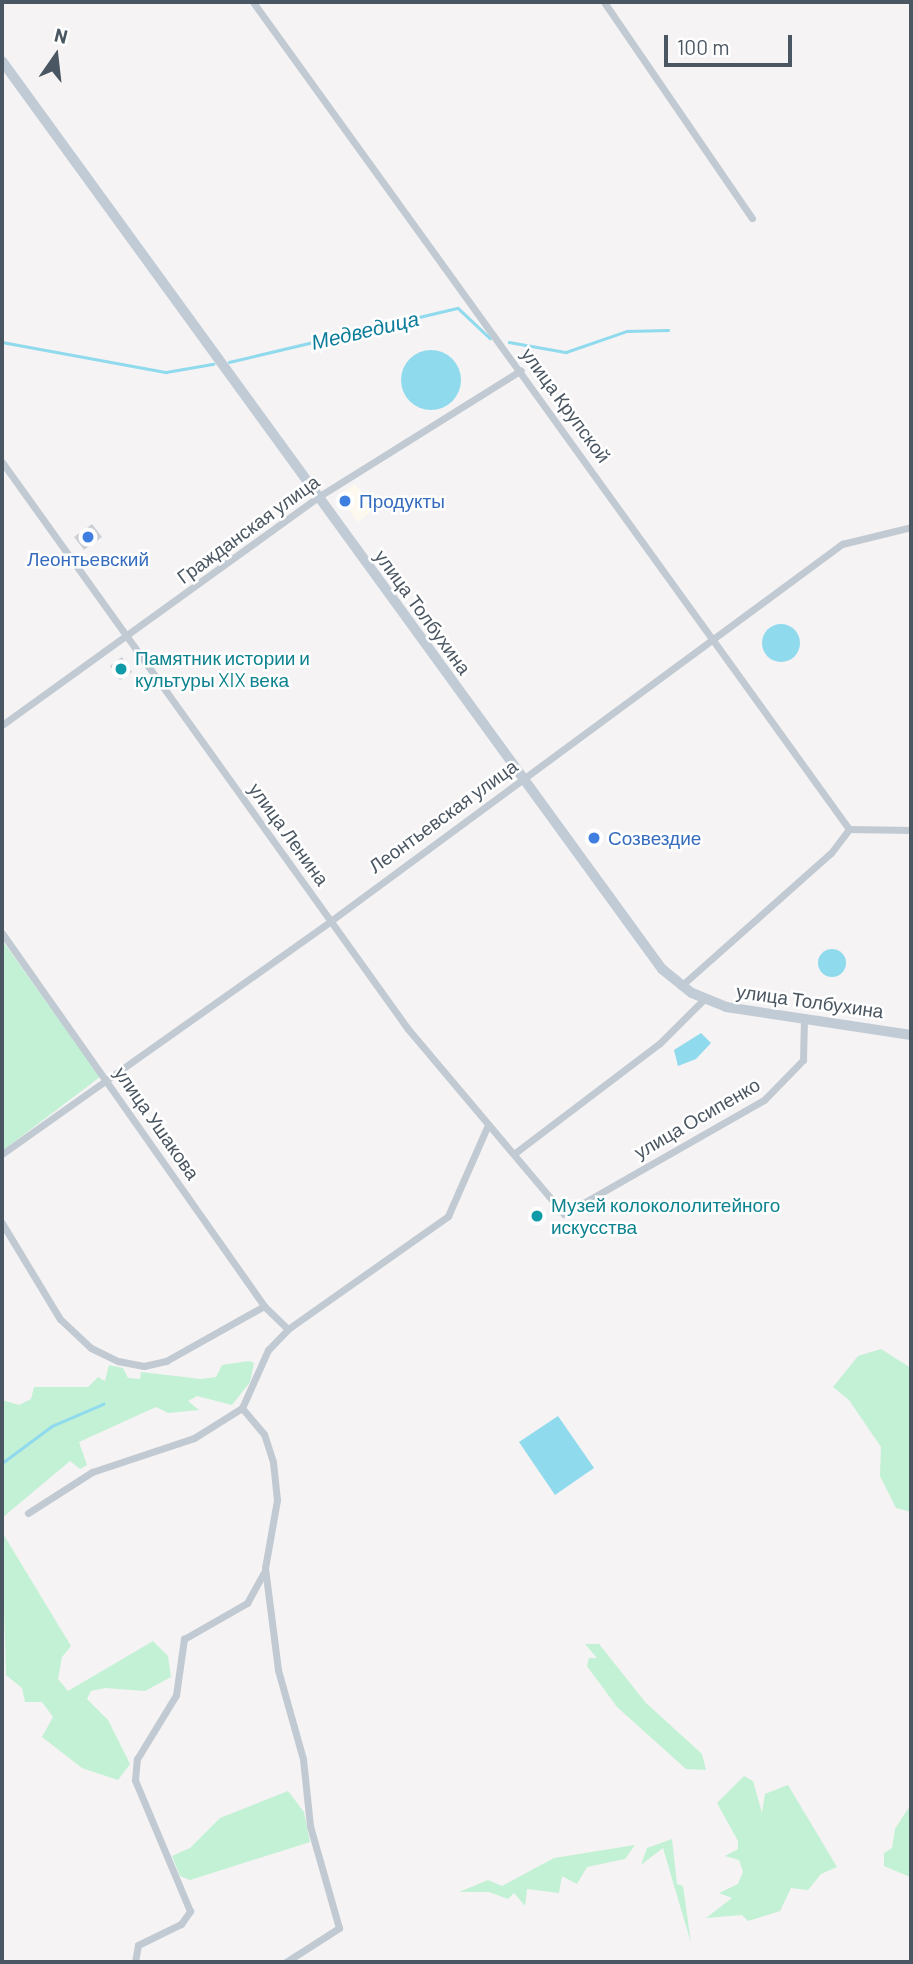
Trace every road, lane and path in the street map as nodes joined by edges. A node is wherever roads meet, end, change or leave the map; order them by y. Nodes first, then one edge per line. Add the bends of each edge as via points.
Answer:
1 (253, 2) edge
2 (604, 2) edge
3 (2, 61) edge
4 (752, 218) dead end
5 (521, 370) junction
6 (2, 463) edge
7 (318, 497) junction
8 (911, 527) edge
9 (127, 636) junction
10 (712, 641) junction
11 (2, 725) edge
12 (521, 778) junction
13 (849, 829) junction
14 (911, 830) edge
15 (332, 920) junction
16 (2, 933) edge
17 (681, 986) junction
18 (704, 999) junction
19 (804, 1019) junction
20 (911, 1035) edge
21 (106, 1077) junction
22 (487, 1127) junction
23 (515, 1153) junction
24 (2, 1154) edge
25 (564, 1214) joint
26 (2, 1223) edge
27 (264, 1306) junction
28 (288, 1329) junction
29 (242, 1408) junction
30 (28, 1513) dead end
31 (265, 1568) junction
32 (135, 1962) edge
33 (286, 1962) edge

1 - 5 street, улица Крупской
2 - 4 street
3 - 7 main road, улица Толбухина
5 - 7 street, Гражданская улица
5 - 10 street, улица Крупской
6 - 9 street, улица Ленина
7 - 9 street, Гражданская улица
7 - 12 main road, улица Толбухина
8 - 10 street, Леонтьевская улица via 842,544
9 - 11 street, Гражданская улица
9 - 15 street, улица Ленина
10 - 12 street, Леонтьевская улица
10 - 13 street, улица Крупской
12 - 15 street, Леонтьевская улица
12 - 17 main road, улица Толбухина via 657,964
13 - 14 street
13 - 17 street via 831,853
15 - 21 street, Леонтьевская улица
15 - 22 street, улица Ленина
16 - 21 street, улица Ушакова
17 - 18 main road, улица Толбухина
18 - 19 main road, улица Толбухина
18 - 23 street via 660,1043
19 - 20 main road, улица Толбухина
19 - 25 street, улица Осипенко via 803,1060 770,1095
21 - 24 street, Леонтьевская улица
21 - 27 street, улица Ушакова
22 - 23 street, улица Ленина
22 - 28 street via 449,1216
23 - 25 street, улица Ленина
26 - 27 street via 60,1319 102,1355 133,1365 166,1361
27 - 28 street, улица Ушакова
28 - 29 street via 268,1350
29 - 30 street via 194,1438 92,1472
29 - 31 street via 264,1434 276,1489
31 - 32 street via 247,1603 184,1639 176,1695 136,1759 135,1780 190,1911 181,1924 138,1945
31 - 33 street via 283,1697 303,1759 310,1826 339,1928

